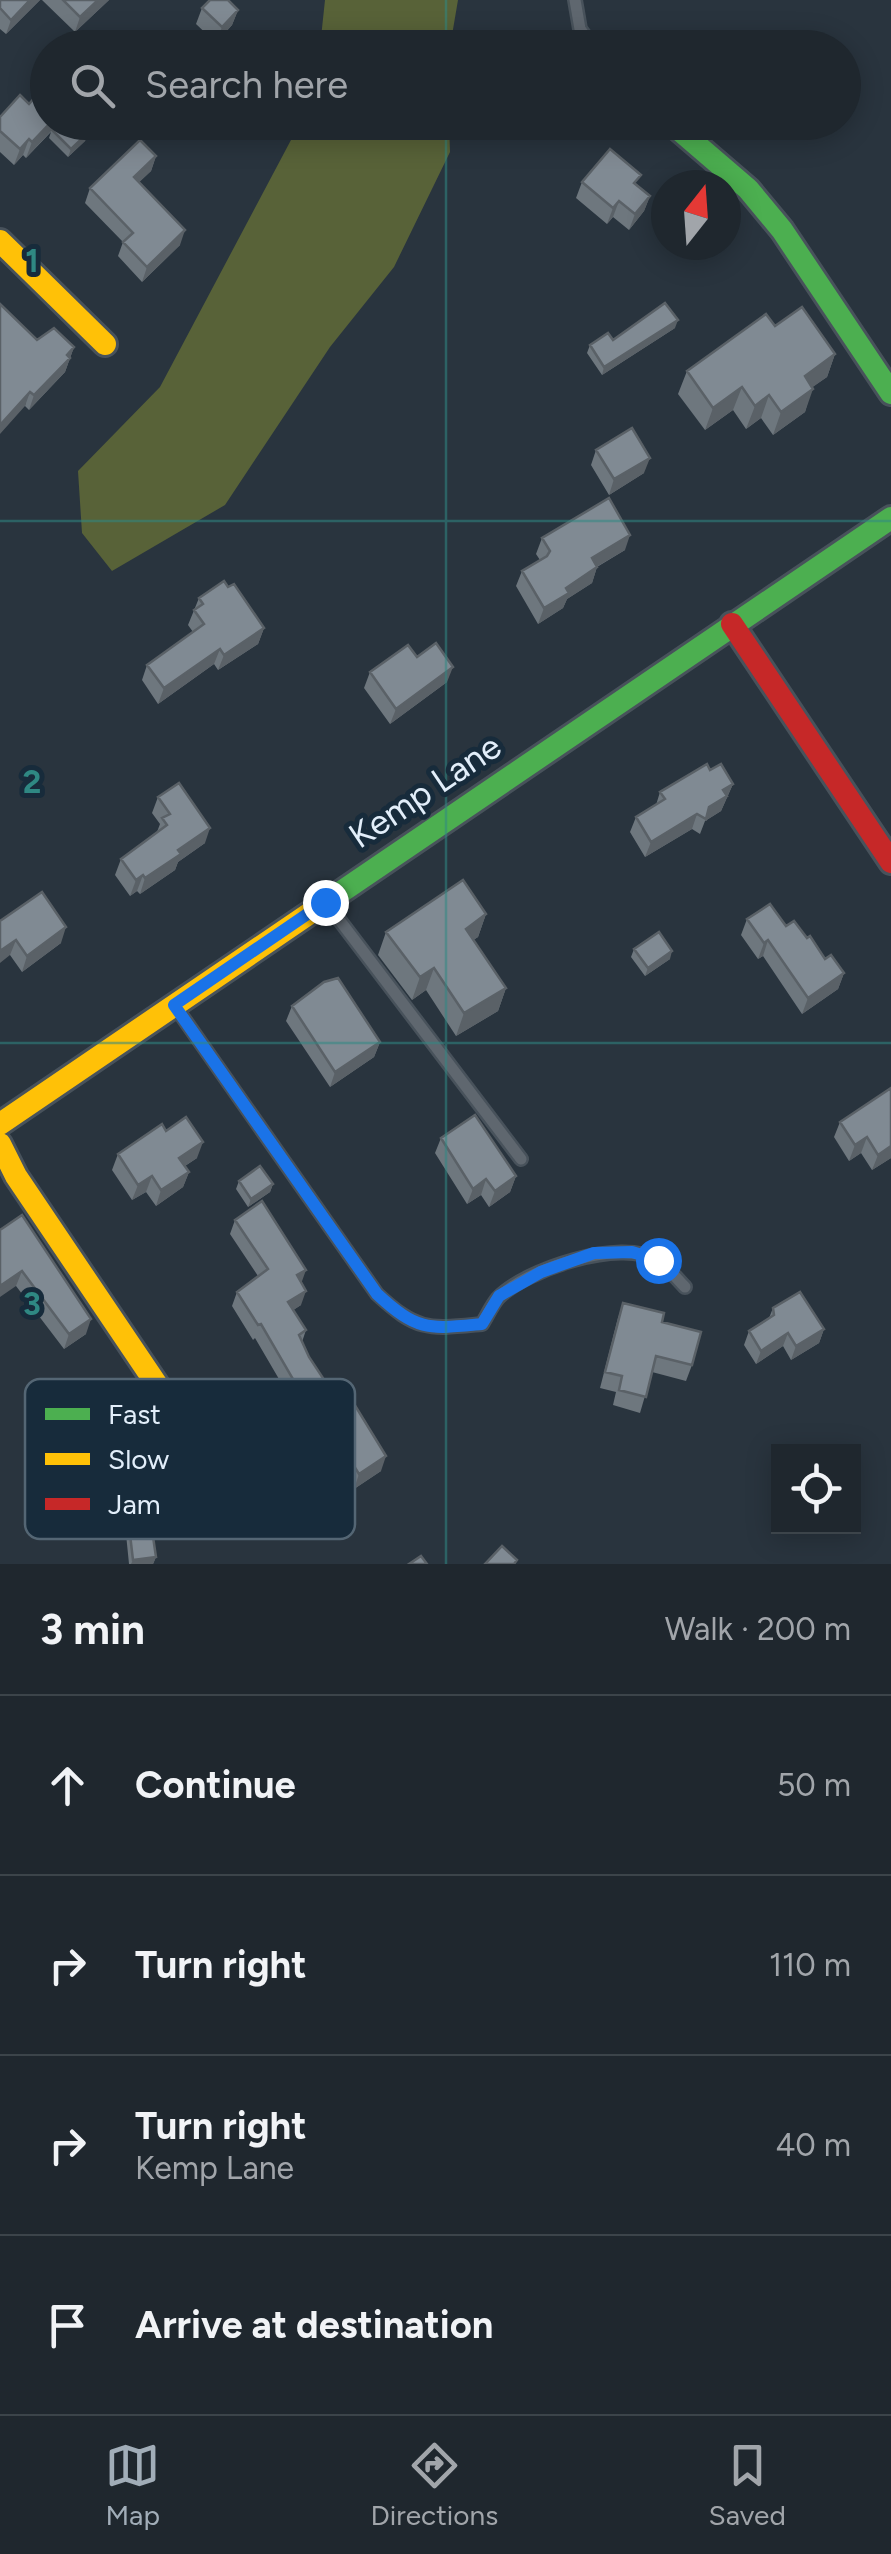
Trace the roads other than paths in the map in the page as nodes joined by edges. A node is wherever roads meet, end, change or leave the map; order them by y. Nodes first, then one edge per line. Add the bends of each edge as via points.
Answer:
1 (575, 0) edge
2 (581, 30) edge
3 (691, 140) edge
4 (0, 242) edge
5 (105, 344) dead end
6 (891, 393) edge
7 (891, 518) edge
8 (732, 624) junction
9 (891, 862) edge
10 (325, 902) junction
11 (174, 1005) junction
12 (0, 1124) edge
13 (0, 1144) edge
14 (521, 1159) dead end
15 (685, 1287) dead end
16 (153, 1379) edge

1 - 2 lane
3 - 6 street via 748,189 782,230
4 - 5 street
7 - 8 street, Kemp Lane
8 - 9 street
8 - 10 street, Kemp Lane
10 - 11 street, Kemp Lane
10 - 14 lane
11 - 12 street, Kemp Lane
11 - 15 lane via 377,1294 398,1314 432,1329 482,1324 499,1296 594,1253 632,1252 658,1260
13 - 16 street

